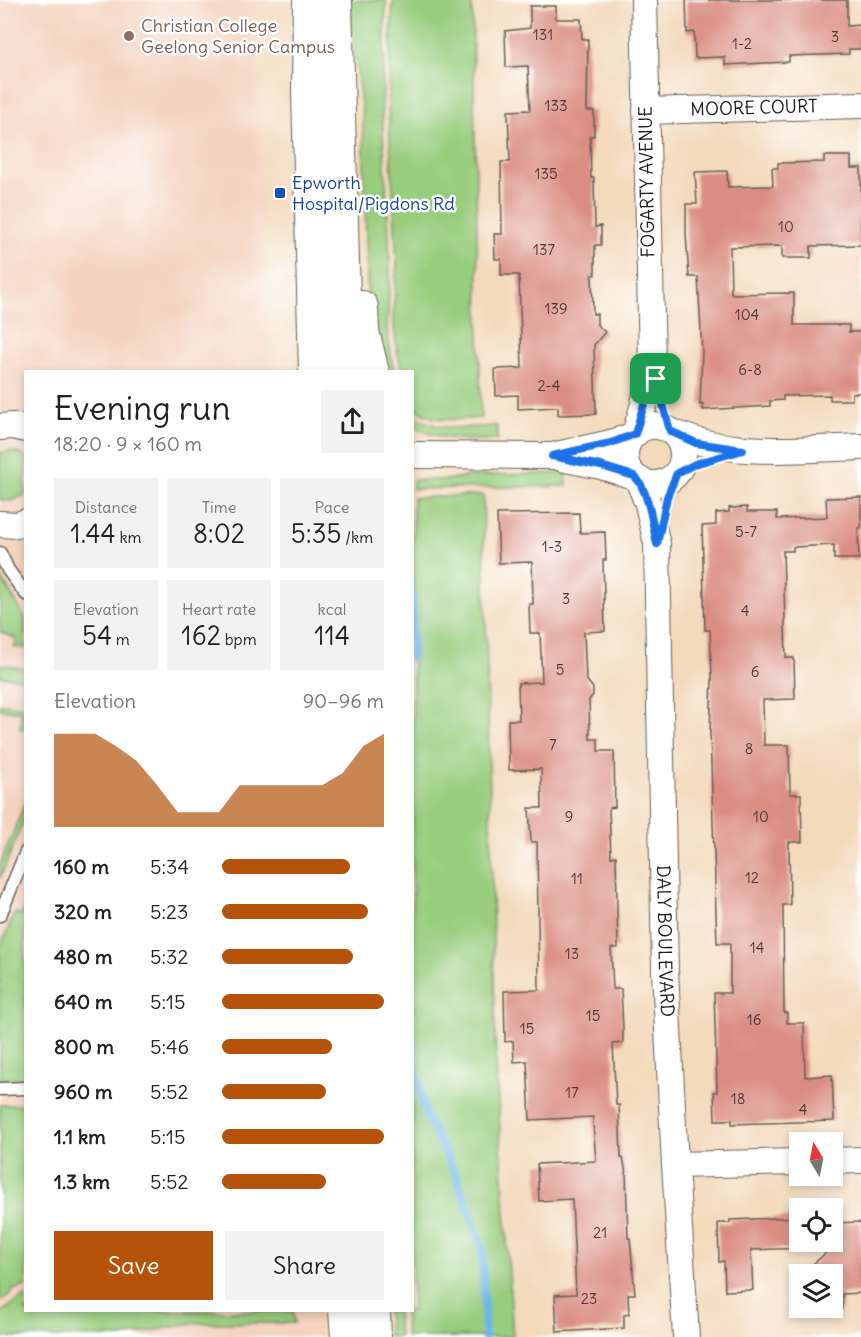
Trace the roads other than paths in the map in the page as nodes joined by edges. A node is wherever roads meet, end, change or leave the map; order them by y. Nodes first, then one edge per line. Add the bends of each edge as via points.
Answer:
1 (644, 0) edge
2 (327, 3) edge
3 (861, 105) edge
4 (646, 111) junction
5 (652, 364) junction
6 (315, 370) edge
7 (346, 370) edge
8 (373, 370) edge
9 (0, 427) edge
10 (24, 429) edge
11 (671, 432) junction
12 (633, 435) junction
13 (861, 447) edge
14 (743, 450) junction
15 (414, 455) edge
16 (552, 456) junction
17 (676, 474) junction
18 (636, 478) junction
19 (24, 523) edge
20 (0, 524) edge
21 (657, 544) junction
22 (0, 553) edge
23 (24, 591) edge
24 (24, 857) edge
25 (0, 915) edge
26 (24, 1088) edge
27 (0, 1089) edge
28 (861, 1160) edge
29 (843, 1161) edge
30 (789, 1162) edge
31 (675, 1165) junction
32 (345, 1312) edge
33 (374, 1312) edge
34 (347, 1337) edge
35 (375, 1337) edge
36 (687, 1337) edge

1 - 4 street, FOGARTY AVENUE
2 - 6 street via 308,92
2 - 7 street
2 - 8 street via 351,69 359,169 363,331
3 - 4 street, MOORE COURT
4 - 5 street, FOGARTY AVENUE
5 - 11 street
5 - 12 street
9 - 10 street
11 - 12 street via 656,426
11 - 14 street via 696,443
11 - 17 street via 678,439 683,456
12 - 16 street
12 - 18 street via 625,456
13 - 14 street
14 - 17 street via 695,464
15 - 16 street
16 - 18 street
17 - 18 street via 658,484
17 - 21 street, DALY BOULEVARD
18 - 21 street, DALY BOULEVARD via 648,504
19 - 20 street
21 - 31 street, DALY BOULEVARD via 665,971
22 - 23 lane
24 - 25 lane
26 - 27 lane
28 - 29 street
30 - 31 street
31 - 36 street, DALY BOULEVARD
32 - 34 street
33 - 35 street

